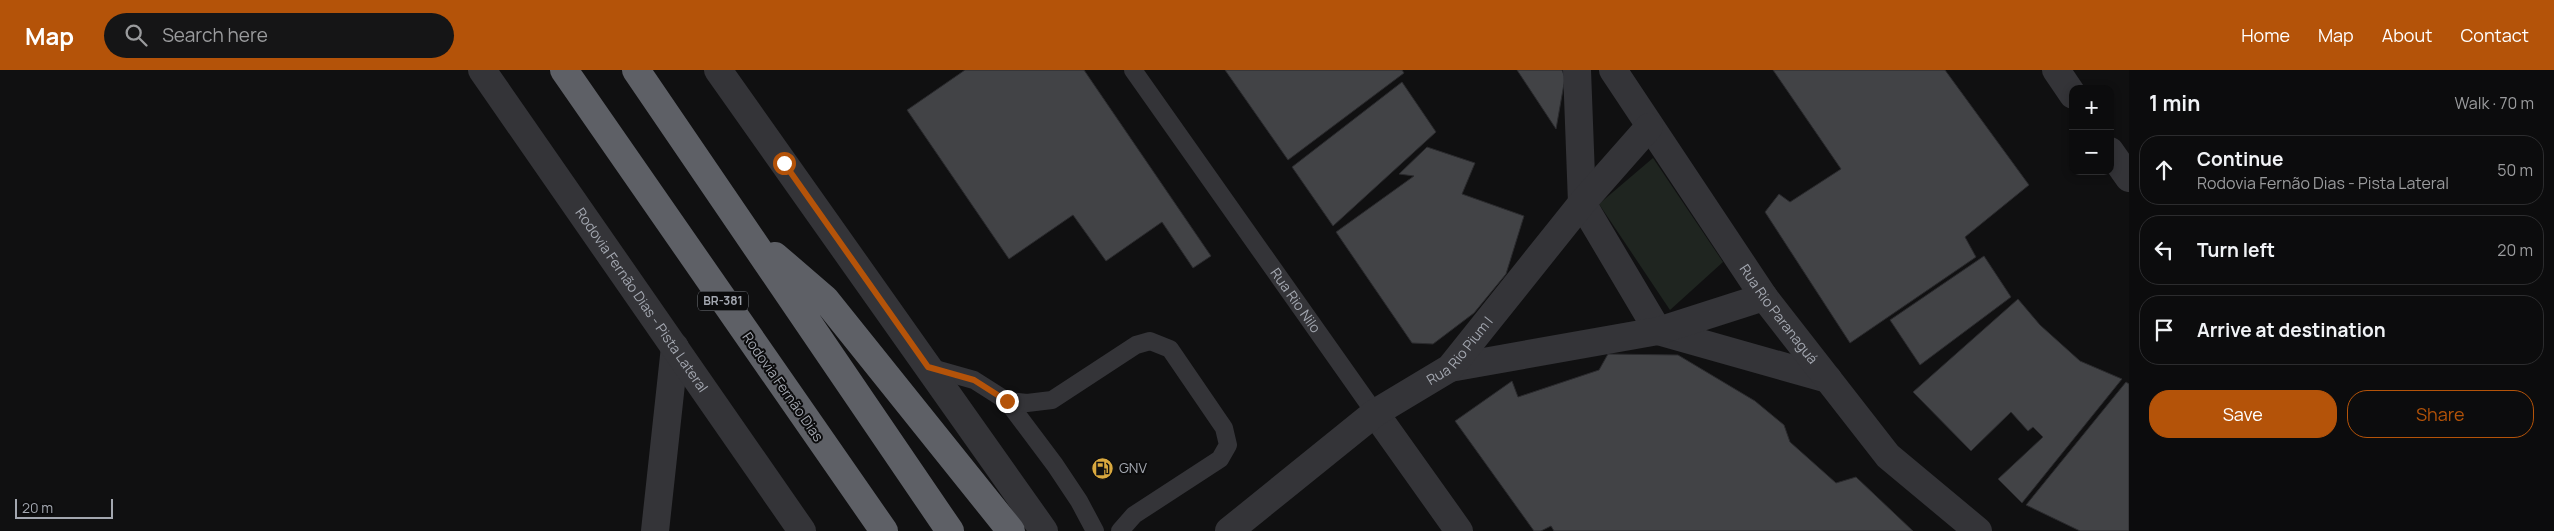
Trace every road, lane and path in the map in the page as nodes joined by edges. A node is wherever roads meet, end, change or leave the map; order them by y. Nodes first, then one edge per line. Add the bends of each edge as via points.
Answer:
1 (482, 70) edge
2 (564, 70) edge
3 (636, 70) edge
4 (718, 70) edge
5 (1132, 70) edge
6 (1576, 70) edge
7 (1612, 70) edge
8 (2056, 70) edge
9 (2069, 89) edge
10 (1649, 127) junction
11 (2114, 157) edge
12 (2129, 178) edge
13 (1582, 203) junction
14 (748, 233) junction
15 (1764, 296) junction
16 (1658, 331) junction
17 (675, 348) junction
18 (928, 367) junction
19 (1450, 368) junction
20 (1828, 378) junction
21 (1007, 401) junction
22 (1375, 413) junction
23 (655, 531) edge
24 (802, 531) edge
25 (884, 531) edge
26 (950, 531) edge
27 (1011, 531) edge
28 (1044, 531) edge
29 (1095, 531) edge
30 (1120, 531) edge
31 (1229, 531) edge
32 (1459, 531) edge
33 (1978, 531) edge

1 - 17 street, Rodovia Fernão Dias - Pista Lateral
2 - 25 highway, Rodovia Fernão Dias / BR-381
3 - 14 highway
4 - 18 street
5 - 22 lane, Rua Rio Nilo
6 - 13 street
7 - 10 street, Rua Rio Paranaguá
8 - 9 street
10 - 13 street, Rua Rio Pium I
10 - 15 street, Rua Rio Paranaguá
11 - 12 street
13 - 16 street
13 - 19 street, Rua Rio Pium I
14 - 26 highway
14 - 27 highway via 825,299
15 - 16 street
15 - 20 street, Rua Rio Paranaguá
16 - 19 street
16 - 20 street
17 - 23 street
17 - 24 street, Rodovia Fernão Dias - Pista Lateral
18 - 21 lane via 974,380
18 - 28 street
19 - 22 street, Rua Rio Pium I
20 - 33 street, Rua Rio Paranaguá via 1888,456
21 - 29 lane via 1055,465
21 - 30 lane via 1052,400 1136,345 1150,341 1170,349 1224,428 1228,445 1220,459 1134,515
22 - 31 street, Rua Rio Pium I
22 - 32 street, Rua Rio Nilo

